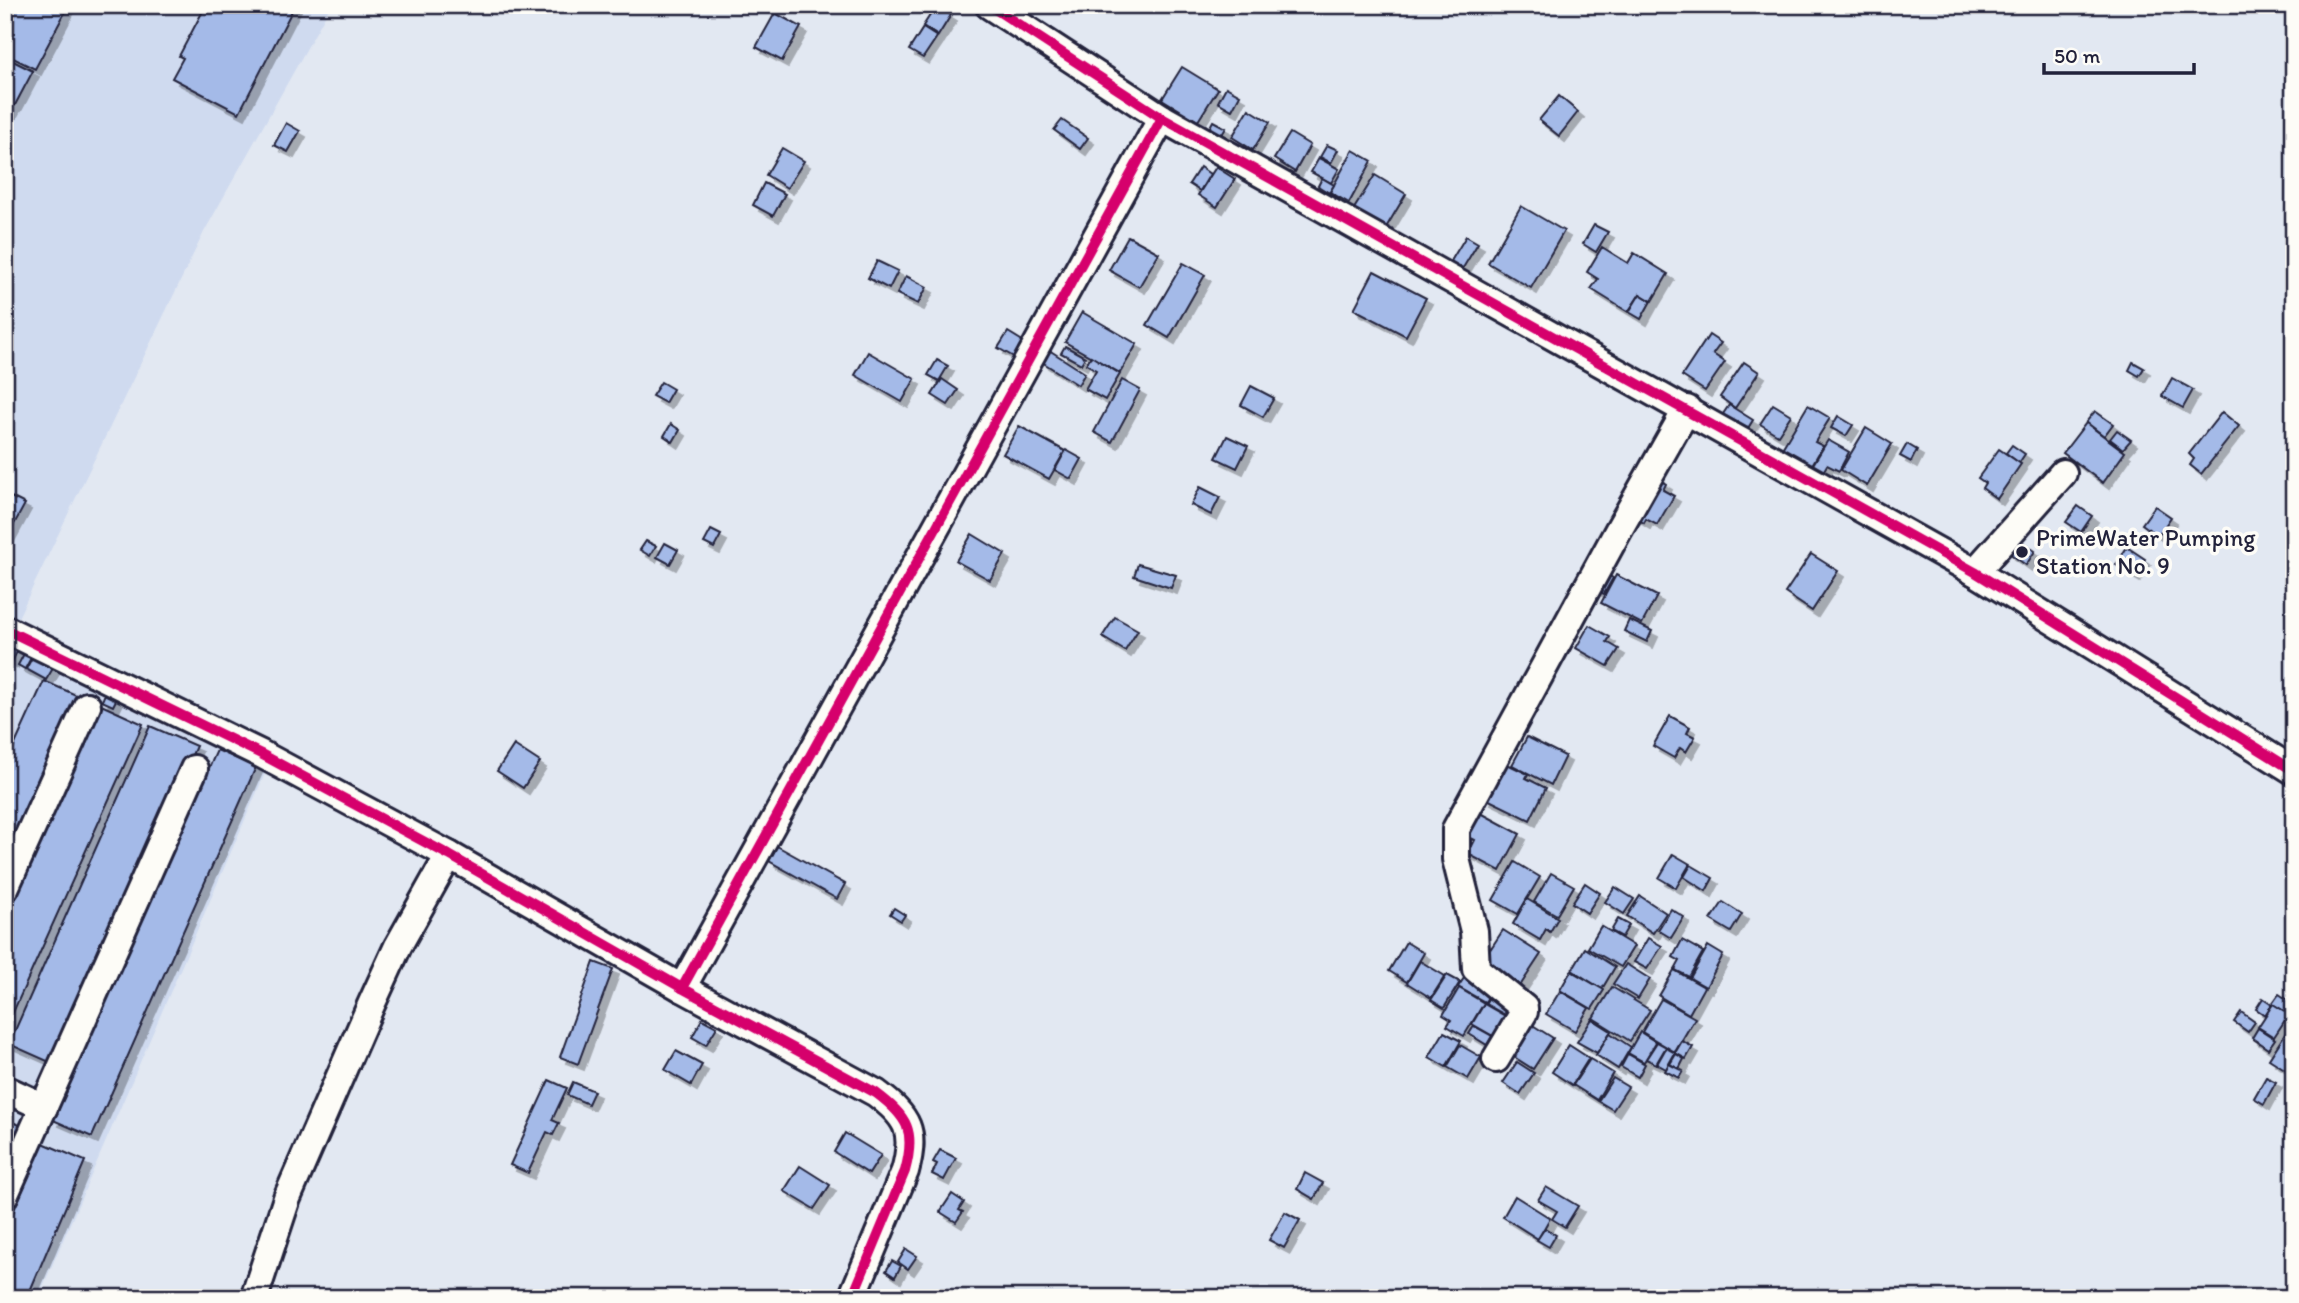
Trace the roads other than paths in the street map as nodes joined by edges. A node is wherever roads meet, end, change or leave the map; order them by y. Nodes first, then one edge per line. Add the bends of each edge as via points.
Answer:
1 (989, 5) edge
2 (1162, 118) junction
3 (1687, 409) junction
4 (2063, 472) dead end
5 (1975, 572) junction
6 (5, 629) edge
7 (87, 706) dead end
8 (194, 769) dead end
9 (2294, 771) edge
10 (449, 855) junction
11 (5, 888) edge
12 (682, 988) junction
13 (1496, 1059) dead end
14 (5, 1088) edge
15 (44, 1107) junction
16 (5, 1194) edge
17 (254, 1298) edge
18 (852, 1298) edge

1 - 2 street
2 - 3 street
2 - 12 street
3 - 5 street
3 - 13 street via 1456,829 1456,859 1472,923 1476,969 1524,1008
4 - 5 street
5 - 9 street
6 - 10 street via 261,754
7 - 11 street
8 - 15 street
10 - 12 street
10 - 17 street via 371,1005 288,1198
12 - 18 street via 876,1093 908,1126 911,1151 905,1171
14 - 15 street
15 - 16 street

